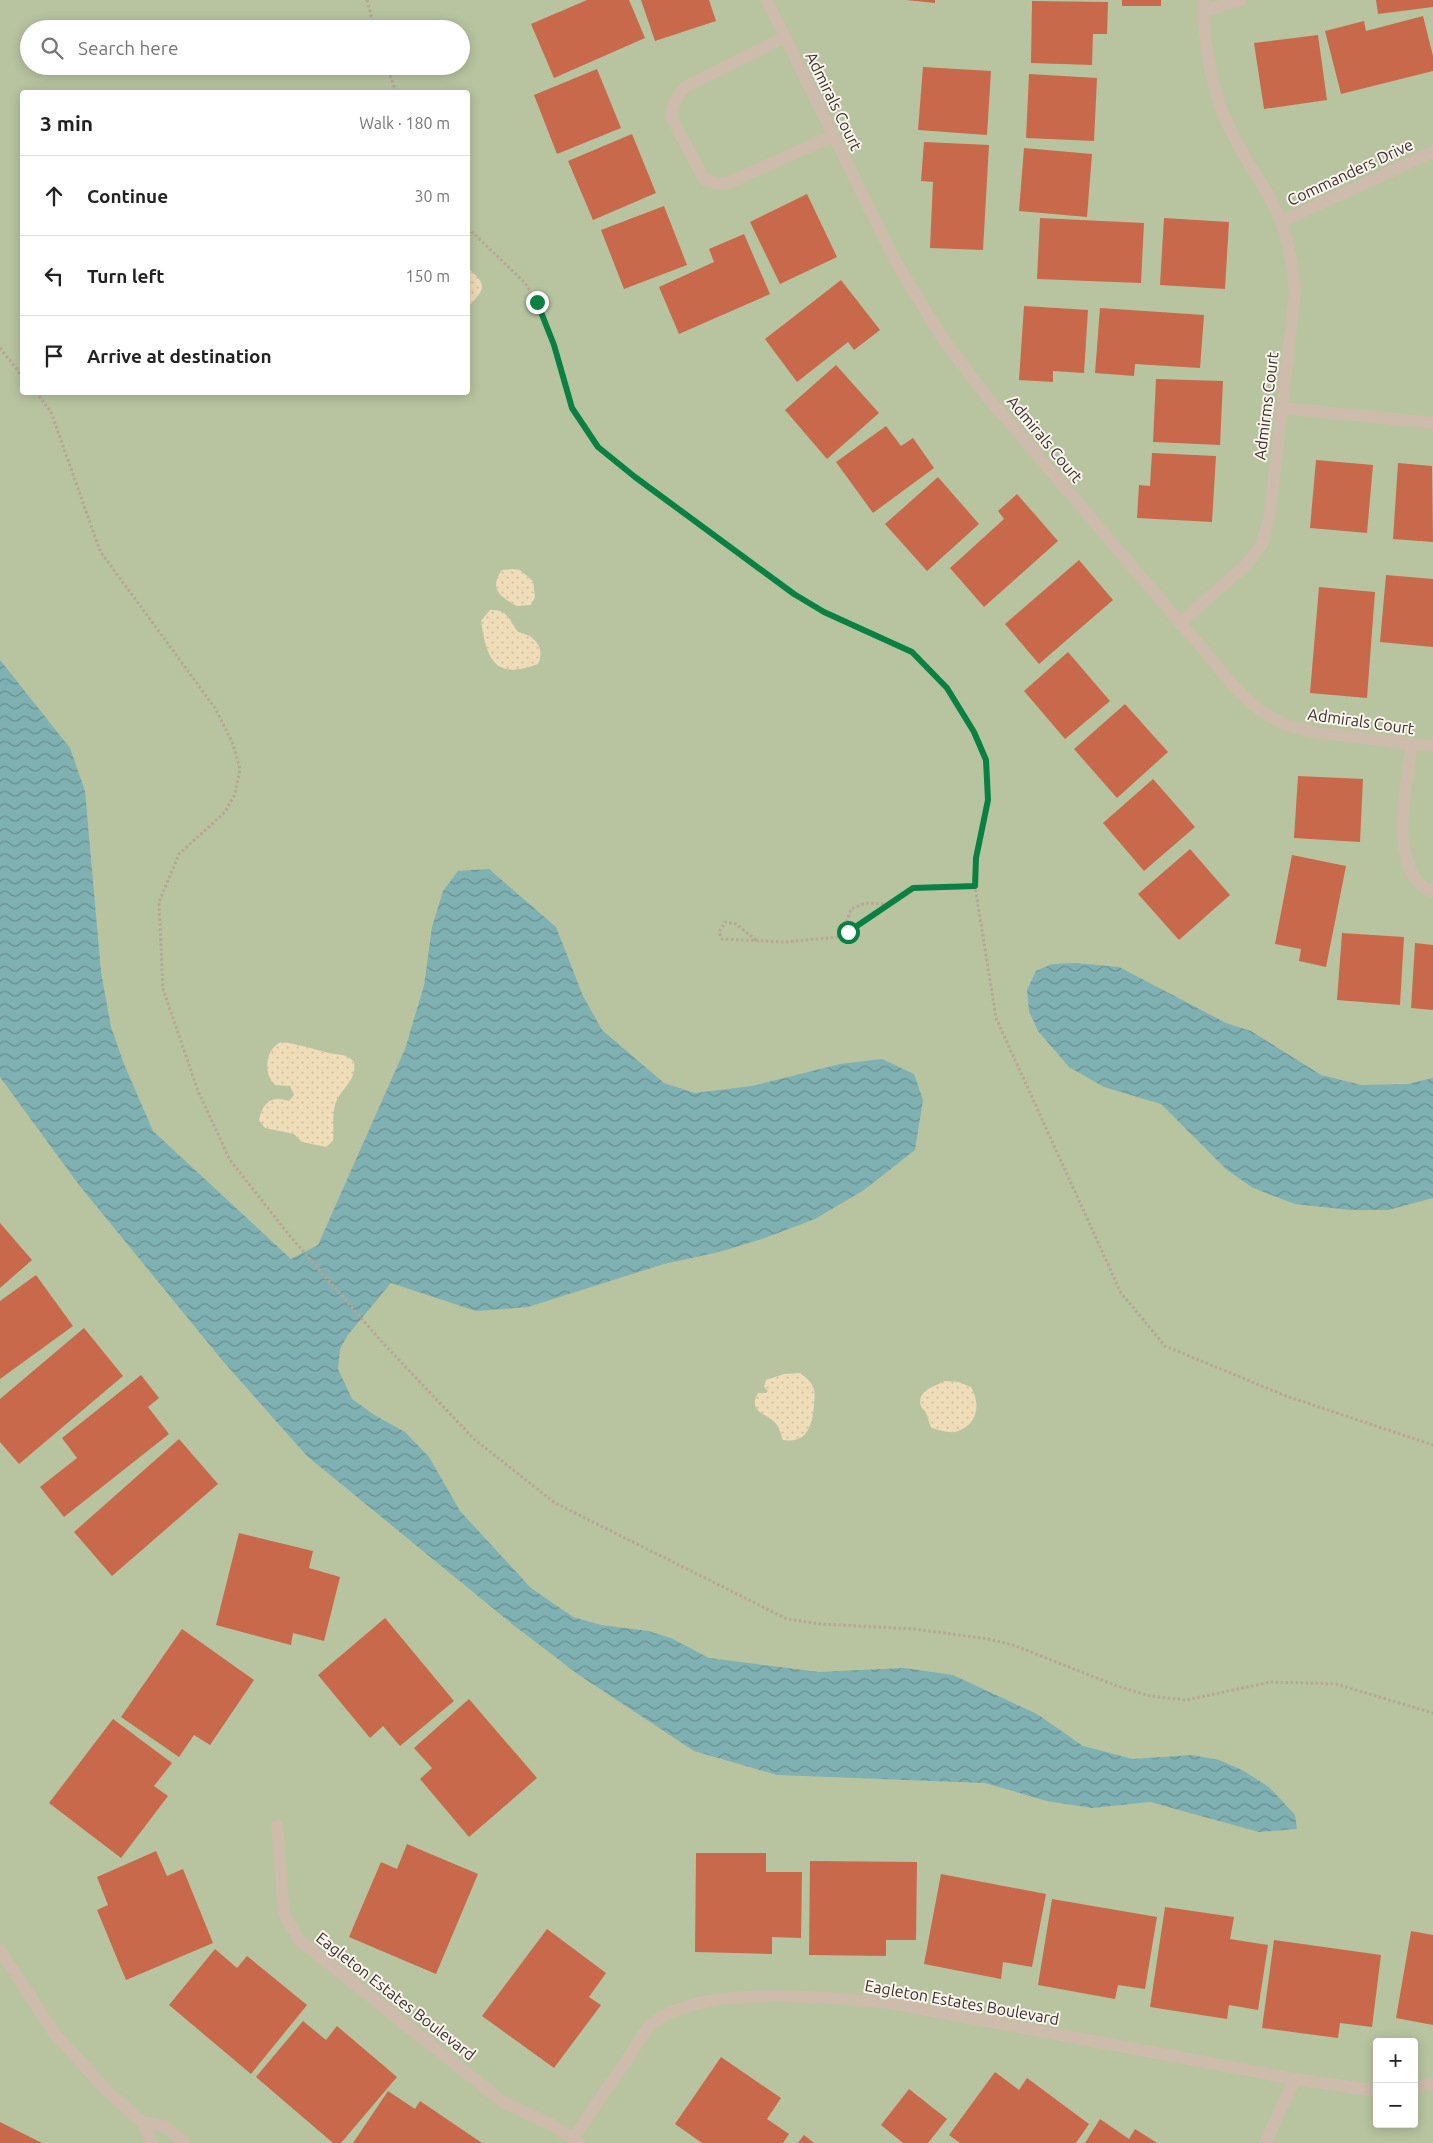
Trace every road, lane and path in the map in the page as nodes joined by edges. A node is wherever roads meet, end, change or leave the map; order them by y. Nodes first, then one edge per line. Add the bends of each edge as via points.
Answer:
1 (367, 0) edge
2 (767, 0) edge
3 (1241, 0) edge
4 (1203, 6) edge
5 (373, 20) edge
6 (786, 37) junction
7 (390, 75) edge
8 (395, 90) edge
9 (833, 136) junction
10 (1433, 152) edge
11 (1281, 222) junction
12 (470, 230) edge
13 (0, 348) edge
14 (20, 373) edge
15 (38, 395) edge
16 (1282, 408) junction
17 (1433, 422) edge
18 (1180, 623) junction
19 (1412, 744) junction
20 (1433, 746) edge
21 (975, 886) junction
22 (1433, 892) edge
23 (890, 904) junction
24 (848, 932) junction
25 (756, 940) junction
26 (1433, 1445) edge
27 (1433, 1713) edge
28 (277, 1826) dead end
29 (0, 1950) edge
30 (1295, 2079) junction
31 (1433, 2084) edge
32 (1418, 2087) edge
33 (1373, 2090) edge
34 (142, 2122) junction
35 (576, 2141) edge
36 (152, 2143) edge
37 (185, 2143) edge
38 (1265, 2143) edge

1 - 5 path
2 - 6 street, Admirals Court
3 - 4 street
4 - 11 street, Admirms Court via 1213,80 1228,127
6 - 9 street, Admirals Court
6 - 9 street via 685,87 674,102 671,117 704,179 716,183 728,183
7 - 8 path
9 - 18 street, Admirals Court via 894,259 943,339 980,388
10 - 11 street, Commanders Drive
11 - 16 street, Admirms Court via 1293,268 1294,293
12 - 21 path via 525,283 537,302 554,345 572,408 598,447 794,594 824,612 912,652 947,688 974,732 986,760 988,800 976,858
13 - 14 path
15 - 27 path via 52,412 100,550 215,708 233,744 240,769 235,794 225,812 180,854 159,902 163,989 198,1091 230,1160 290,1236 381,1341 474,1439 555,1503 787,1619 914,1629 988,1639 1013,1645 1150,1696 1186,1700 1270,1682 1336,1684
16 - 17 street
16 - 18 street, Admirms Court via 1268,520 1261,546 1245,566
18 - 19 street, Admirals Court via 1241,694 1286,726
19 - 20 street, Admirals Court
19 - 22 street via 1403,817 1404,847 1410,871 1423,888
21 - 23 path via 913,888
21 - 26 path via 996,1018 1121,1293 1165,1346 1286,1396
23 - 24 path
23 - 24 path via 866,903 851,909 847,920
24 - 25 path via 839,937 794,941
25 - 25 path via 736,924 725,922 719,932 722,939
28 - 35 street, Eagleton Estates Boulevard via 284,1914 299,1940 503,2102 550,2124
29 - 34 street via 54,2033 107,2091
30 - 33 street, Eagleton Estates Boulevard
30 - 35 street, Eagleton Estates Boulevard via 890,2003 724,1998 699,2001 674,2010 651,2024
30 - 38 street
31 - 32 street
34 - 36 street
34 - 37 street via 164,2126

